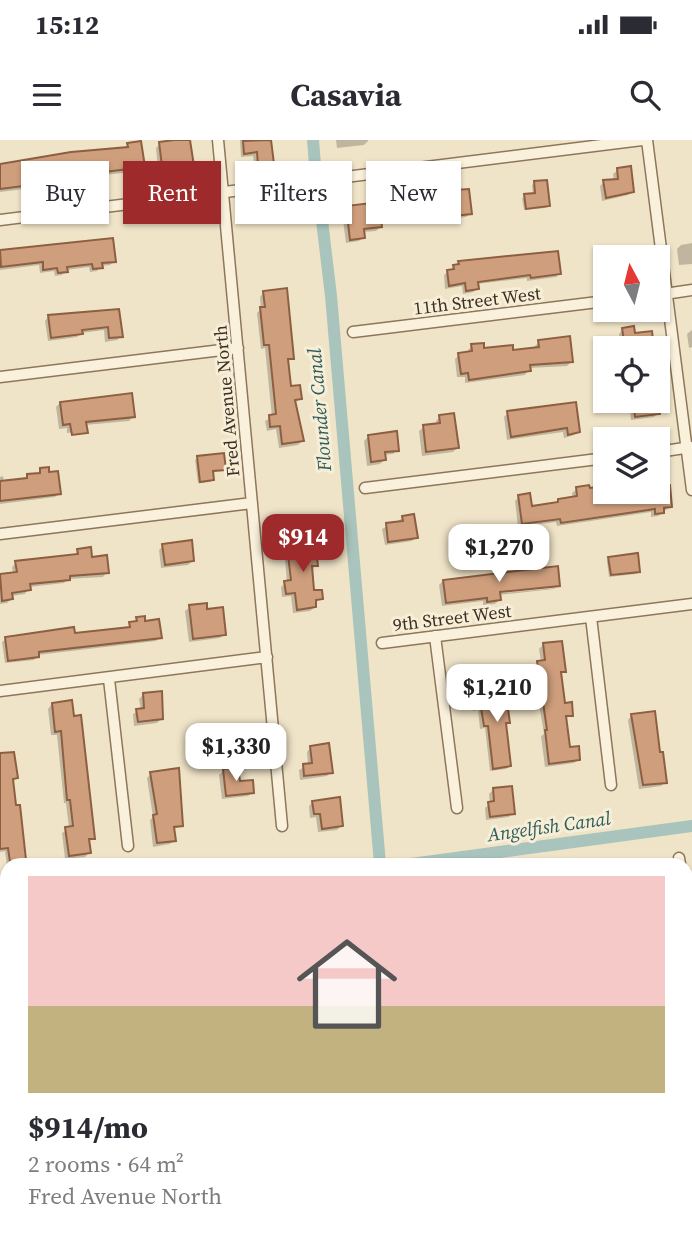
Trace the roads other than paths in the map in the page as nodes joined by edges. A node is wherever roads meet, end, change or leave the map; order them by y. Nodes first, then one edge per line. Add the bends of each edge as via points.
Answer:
1 (218, 140) edge
2 (645, 140) edge
3 (223, 192) junction
4 (0, 220) edge
5 (657, 245) edge
6 (692, 290) edge
7 (670, 293) edge
8 (593, 303) edge
9 (668, 322) edge
10 (352, 332) dead end
11 (237, 348) junction
12 (0, 377) edge
13 (689, 448) edge
14 (670, 450) edge
15 (593, 460) edge
16 (365, 488) dead end
17 (692, 490) edge
18 (252, 503) junction
19 (0, 534) edge
20 (692, 604) edge
21 (591, 617) junction
22 (435, 636) junction
23 (383, 643) dead end
24 (267, 657) junction
25 (108, 679) junction
26 (0, 691) edge
27 (611, 785) dead end
28 (457, 808) dead end
29 (282, 826) dead end
30 (128, 846) dead end

1 - 3 street, Fred Avenue North
2 - 3 street
2 - 5 street
3 - 4 street
3 - 11 street, Fred Avenue North
6 - 7 street
8 - 10 street, 11th Street West
9 - 13 street
11 - 12 street
11 - 18 street, Fred Avenue North
13 - 14 street
13 - 17 street
15 - 16 street
18 - 19 street
18 - 24 street, Fred Avenue North
20 - 21 street, 9th Street West
21 - 22 street, 9th Street West
21 - 27 street
22 - 23 street, 9th Street West
22 - 28 street
24 - 25 street
24 - 29 street, Fred Avenue North
25 - 26 street
25 - 30 street

